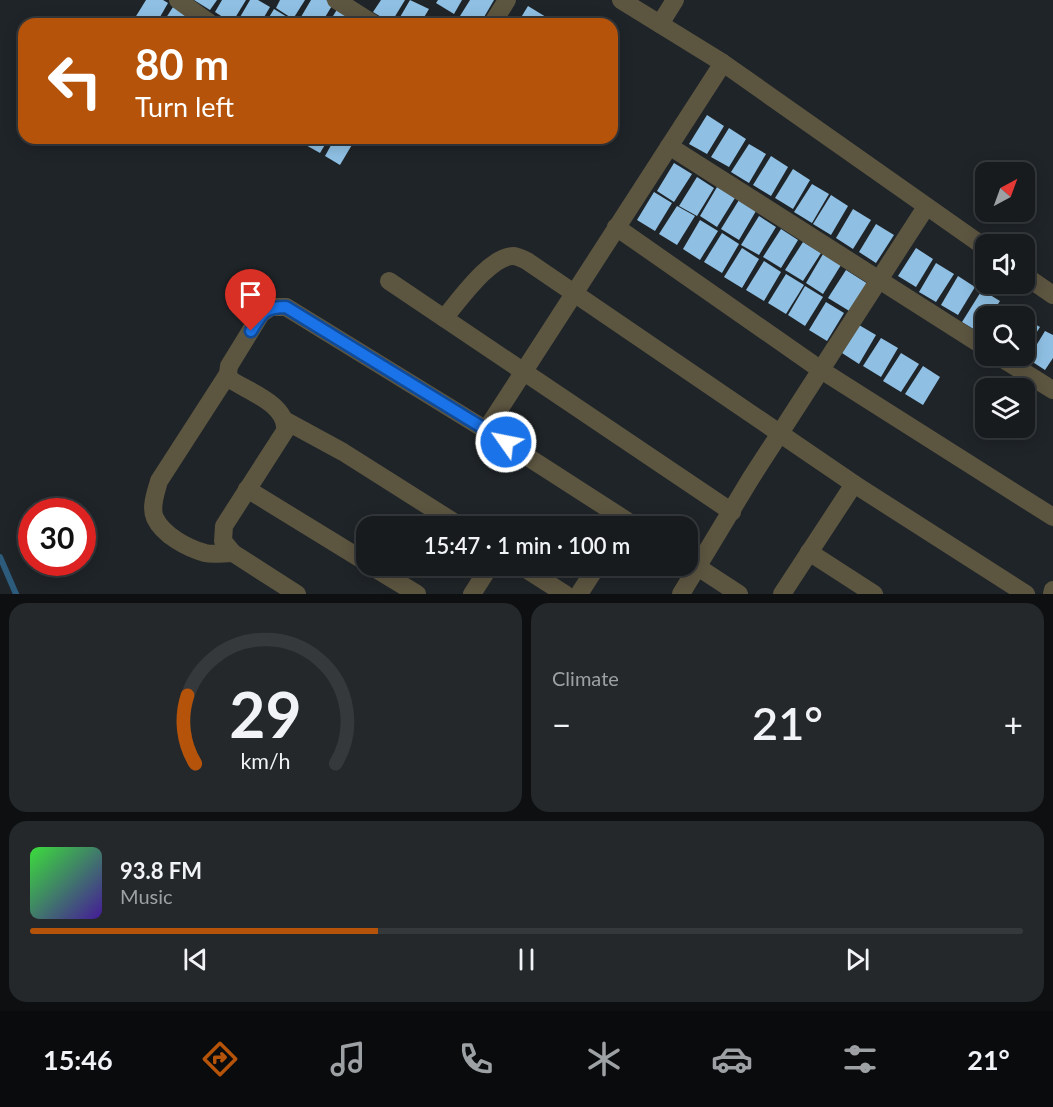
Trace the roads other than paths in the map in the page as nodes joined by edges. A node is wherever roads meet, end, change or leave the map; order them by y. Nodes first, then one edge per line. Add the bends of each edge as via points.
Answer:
1 (179, 0) edge
2 (336, 0) edge
3 (507, 0) edge
4 (621, 0) edge
5 (675, 0) edge
6 (203, 18) edge
7 (364, 18) edge
8 (496, 18) edge
9 (660, 24) junction
10 (723, 63) junction
11 (669, 146) junction
12 (926, 207) junction
13 (616, 227) junction
14 (975, 240) edge
15 (389, 281) dead end
16 (880, 281) junction
17 (1035, 283) edge
18 (573, 293) junction
19 (1053, 295) edge
20 (444, 318) junction
21 (975, 341) edge
22 (1014, 366) edge
23 (821, 370) junction
24 (524, 371) junction
25 (228, 374) junction
26 (1053, 390) edge
27 (286, 421) junction
28 (486, 430) junction
29 (780, 433) junction
30 (855, 484) junction
31 (247, 489) junction
32 (732, 512) junction
33 (443, 516) edge
34 (615, 516) edge
35 (1053, 517) edge
36 (810, 552) junction
37 (233, 553) junction
38 (698, 555) edge
39 (356, 556) edge
40 (698, 567) edge
41 (387, 576) edge
42 (484, 576) edge
43 (537, 576) edge
44 (591, 576) edge
45 (687, 576) edge
46 (297, 594) edge
47 (417, 594) edge
48 (472, 594) edge
49 (566, 594) edge
50 (579, 594) edge
51 (681, 594) edge
52 (739, 594) edge
53 (782, 594) edge
54 (874, 594) edge
55 (1026, 594) edge

1 - 6 street
2 - 7 street
3 - 8 street
4 - 9 street
5 - 9 street
9 - 10 street
10 - 11 street
10 - 12 street
11 - 13 street
11 - 16 street
12 - 14 street
12 - 16 street
13 - 18 street
13 - 23 street
15 - 20 street
16 - 21 street
16 - 23 street
17 - 19 street
18 - 20 street via 527,261 513,256 485,271
18 - 24 street
18 - 29 street
20 - 24 street
22 - 26 street
23 - 29 street
23 - 35 street
24 - 28 street
24 - 32 street
25 - 27 street via 231,380 279,410
25 - 28 street via 261,314 271,307 286,307
25 - 37 street via 159,481 153,500 154,517 164,531 183,544 206,554
27 - 31 street via 285,430
27 - 33 street
28 - 34 street
29 - 30 street
29 - 32 street
30 - 36 street
30 - 55 street
31 - 37 street via 224,526 223,541
31 - 39 street
32 - 38 street
36 - 53 street
36 - 54 street
37 - 46 street
40 - 52 street
41 - 47 street
42 - 48 street
43 - 49 street
44 - 50 street
45 - 51 street

